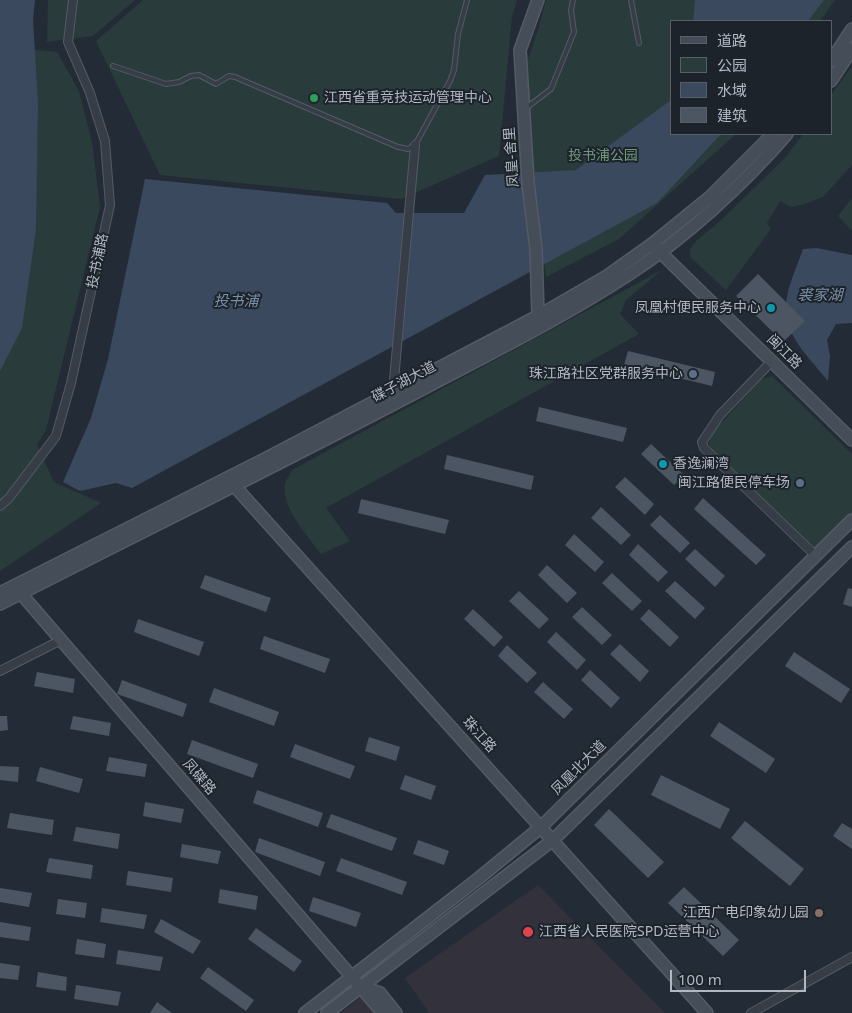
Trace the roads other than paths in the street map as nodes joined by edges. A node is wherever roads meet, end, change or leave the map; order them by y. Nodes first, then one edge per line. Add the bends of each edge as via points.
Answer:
1 (73, 0) edge
2 (467, 0) edge
3 (538, 0) edge
4 (573, 0) edge
5 (631, 0) edge
6 (852, 29) edge
7 (639, 43) dead end
8 (852, 49) edge
9 (832, 60) edge
10 (113, 66) dead end
11 (832, 79) edge
12 (524, 110) junction
13 (772, 135) edge
14 (786, 135) edge
15 (415, 145) junction
16 (656, 248) junction
17 (538, 316) junction
18 (772, 361) junction
19 (393, 391) junction
20 (852, 440) edge
21 (231, 482) junction
22 (0, 506) edge
23 (852, 520) edge
24 (852, 547) edge
25 (816, 556) junction
26 (18, 590) junction
27 (0, 593) edge
28 (0, 604) edge
29 (61, 640) junction
30 (0, 671) edge
31 (541, 827) junction
32 (553, 840) junction
33 (852, 957) edge
34 (352, 976) junction
35 (362, 987) junction
36 (305, 1013) edge
37 (327, 1013) edge
38 (383, 1013) edge
39 (396, 1013) edge
40 (707, 1013) edge
41 (751, 1013) edge

1 - 22 street, 投书浦路 via 68,42 106,141 110,205 71,383 56,436 10,498
2 - 15 lane via 458,34 454,70
3 - 12 main road, 凤皇-舍里 via 520,50
4 - 12 lane via 574,32 551,89
5 - 7 lane
6 - 9 main road
8 - 11 main road
10 - 15 lane via 166,84 199,75 216,84 228,76 235,77 398,147 408,149
12 - 17 main road, 凤皇-舍里 via 536,249
13 - 16 main road, 碟子湖大道
14 - 16 main road, 碟子湖大道 via 761,164 682,236
15 - 19 street
16 - 17 main road, 碟子湖大道
16 - 18 main road, 闽江路
16 - 21 main road, 碟子湖大道 via 629,274 561,316 317,444
17 - 19 main road, 碟子湖大道
18 - 20 main road, 闽江路
18 - 25 street via 720,415 702,442 704,448
19 - 21 main road, 碟子湖大道
21 - 26 main road, 碟子湖大道
21 - 31 main road, 珠江路
23 - 25 main road, 凤凰北大道
24 - 32 main road
25 - 31 main road, 凤凰北大道
26 - 27 main road, 碟子湖大道
26 - 28 main road, 碟子湖大道
26 - 29 main road, 凤碟路
29 - 30 street
29 - 34 main road, 凤碟路
31 - 32 main road, 珠江路
31 - 34 main road, 凤凰北大道
32 - 35 main road
32 - 40 main road, 珠江路
33 - 41 street
34 - 35 main road, 凤碟路
34 - 36 main road, 凤凰北大道
35 - 37 main road
35 - 38 main road, 凤碟路
35 - 39 main road, 凤碟路 via 380,993

